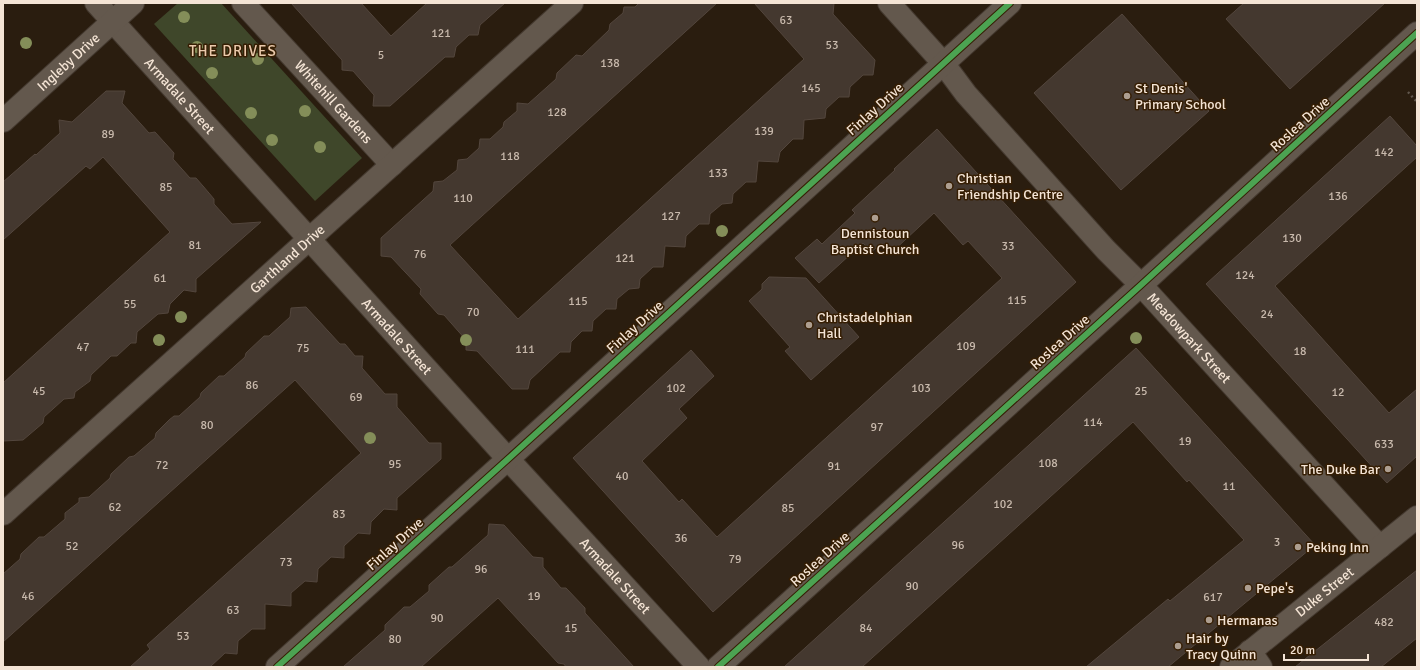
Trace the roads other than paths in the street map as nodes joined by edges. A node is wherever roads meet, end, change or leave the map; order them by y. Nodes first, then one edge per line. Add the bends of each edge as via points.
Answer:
1 (96, 3) edge
2 (133, 3) edge
3 (243, 3) edge
4 (572, 3) edge
5 (889, 3) edge
6 (1010, 3) edge
7 (113, 21) junction
8 (1417, 33) edge
9 (943, 63) junction
10 (3, 121) edge
11 (392, 165) junction
12 (310, 239) junction
13 (1141, 285) junction
14 (508, 458) junction
15 (3, 514) edge
16 (1417, 517) edge
17 (1380, 547) junction
18 (1256, 659) edge
19 (277, 667) edge
20 (699, 667) edge
21 (718, 667) edge
22 (1231, 667) edge

1 - 7 street, Armadale Street
2 - 7 street, Ingleby Drive
3 - 11 street, Whitehill Gardens
4 - 11 street, Garthland Drive
5 - 9 street, Meadowpark Street
6 - 9 street, Finlay Drive
7 - 10 street, Ingleby Drive
7 - 12 street, Armadale Street
8 - 13 street, Roslea Drive
9 - 13 street, Meadowpark Street via 966,94 1106,250
9 - 14 street, Finlay Drive
11 - 12 street, Garthland Drive
12 - 14 street, Armadale Street
12 - 15 street, Garthland Drive
13 - 17 street, Meadowpark Street
13 - 21 street, Roslea Drive
14 - 19 street, Finlay Drive
14 - 20 street, Armadale Street
16 - 17 street, Duke Street
17 - 18 street, Duke Street
18 - 22 street, Duke Street

